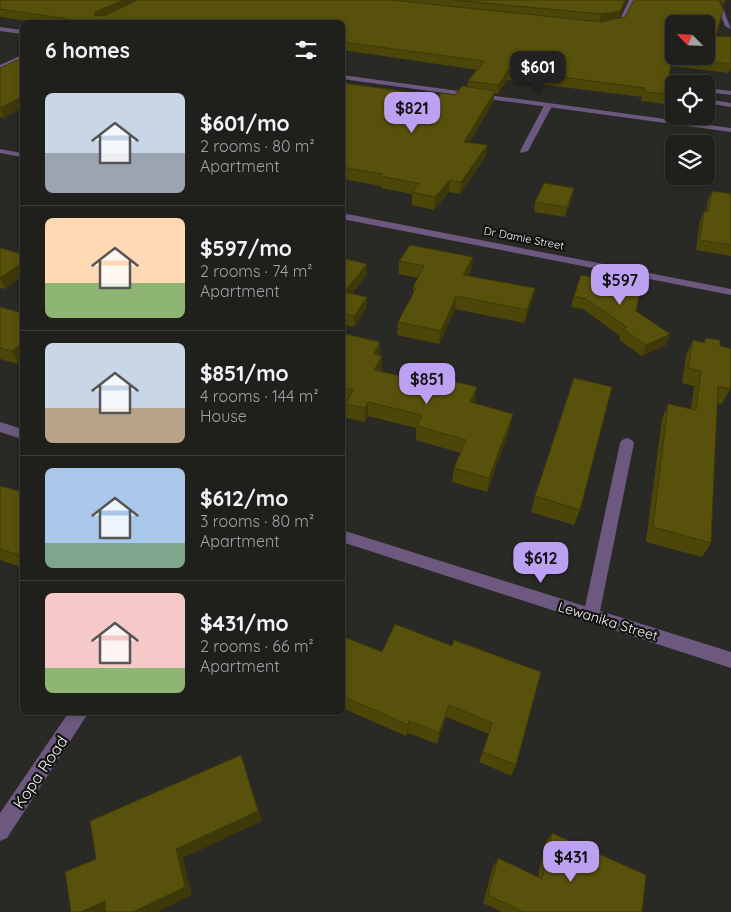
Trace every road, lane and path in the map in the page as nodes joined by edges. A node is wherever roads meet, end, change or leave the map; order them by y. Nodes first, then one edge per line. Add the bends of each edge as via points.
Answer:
1 (632, 0) edge
2 (710, 0) edge
3 (724, 13) junction
4 (731, 14) edge
5 (604, 26) edge
6 (731, 27) edge
7 (0, 29) edge
8 (20, 32) edge
9 (20, 58) edge
10 (0, 67) edge
11 (345, 77) edge
12 (715, 91) edge
13 (731, 93) edge
14 (715, 102) edge
15 (731, 105) edge
16 (548, 106) junction
17 (731, 130) edge
18 (0, 151) edge
19 (524, 151) dead end
20 (20, 155) edge
21 (345, 217) edge
22 (731, 292) edge
23 (0, 427) edge
24 (20, 433) edge
25 (627, 443) dead end
26 (345, 537) edge
27 (591, 616) junction
28 (731, 660) edge
29 (78, 715) edge
30 (0, 831) edge

1 - 5 street via 621,22
2 - 3 street via 719,4
3 - 4 street
3 - 6 street
7 - 8 street
9 - 10 street
11 - 16 street
12 - 13 street
14 - 15 street
16 - 17 street
16 - 19 street
18 - 20 street
21 - 22 street, Dr Damie Street
23 - 24 street
25 - 27 street
26 - 27 street, Lewanika Street
27 - 28 street, Lewanika Street
29 - 30 street, Kopa Road

